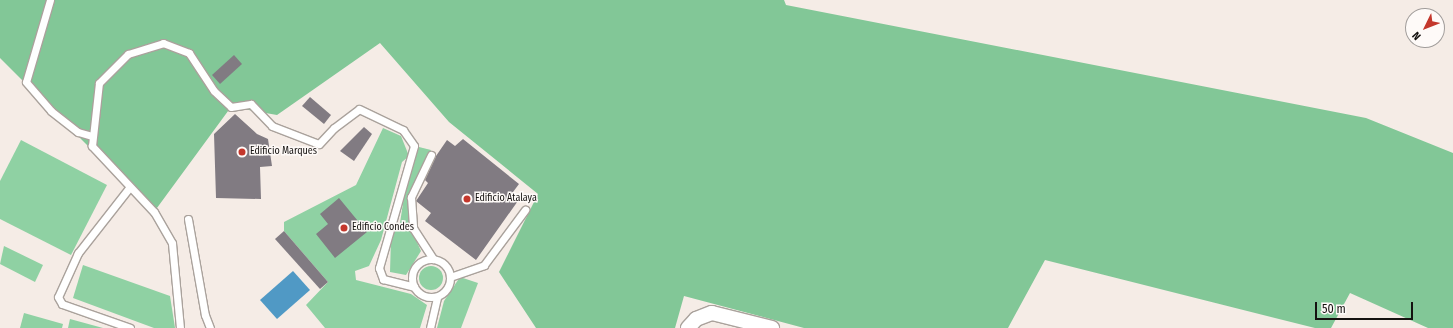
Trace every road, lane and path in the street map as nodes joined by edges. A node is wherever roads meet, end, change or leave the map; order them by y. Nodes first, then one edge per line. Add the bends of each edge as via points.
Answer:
1 (50, 0) edge
2 (92, 136) junction
3 (430, 155) dead end
4 (129, 188) junction
5 (525, 210) dead end
6 (188, 219) dead end
7 (433, 259) junction
8 (450, 277) junction
9 (414, 287) junction
10 (437, 297) junction
11 (130, 328) edge
12 (180, 328) edge
13 (210, 328) edge
14 (430, 328) edge
15 (688, 328) edge
16 (772, 328) edge

1 - 2 lane via 26,82 51,111 78,132
2 - 4 lane via 92,146
2 - 9 lane via 99,83 128,54 163,43 189,53 214,91 231,107 251,104 272,126 319,144 334,128 359,109 403,130 414,146 379,268 383,279
3 - 7 lane via 411,197 413,228
4 - 11 lane via 78,253 58,297 62,304
4 - 12 lane via 154,212 172,243
5 - 8 lane via 484,265
6 - 13 lane via 205,315
7 - 8 lane via 444,264
7 - 9 lane via 419,263 414,268
8 - 10 lane via 447,288
9 - 10 lane via 421,295
10 - 14 lane
15 - 16 street via 696,319 712,313

